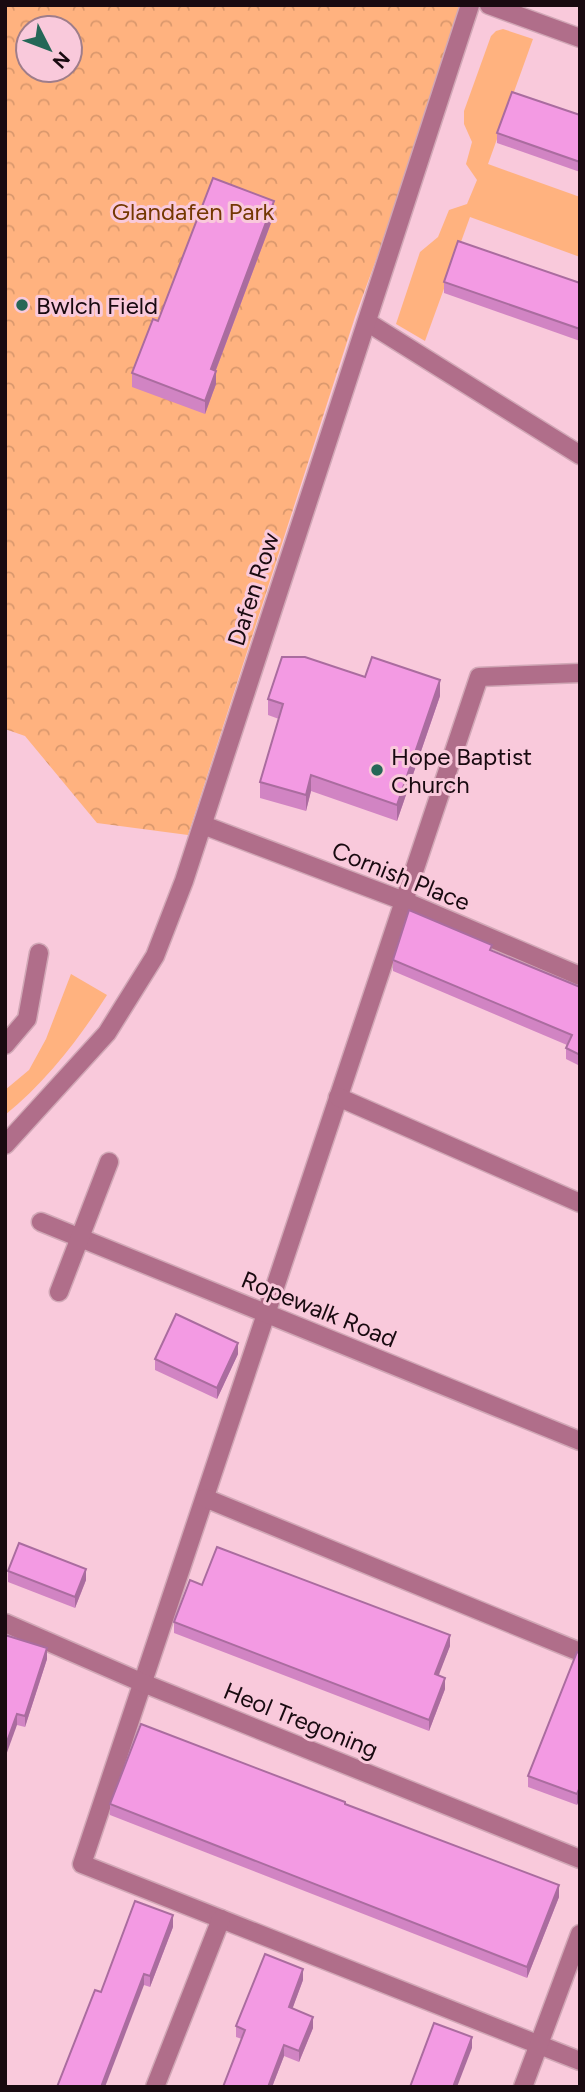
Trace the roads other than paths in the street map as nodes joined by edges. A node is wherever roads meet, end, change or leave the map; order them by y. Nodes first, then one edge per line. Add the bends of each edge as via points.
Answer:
1 (470, 5) edge
2 (489, 5) edge
3 (580, 38) edge
4 (367, 322) junction
5 (580, 455) edge
6 (580, 673) edge
7 (203, 825) junction
8 (404, 901) junction
9 (39, 953) dead end
10 (580, 976) edge
11 (5, 1045) edge
12 (338, 1097) junction
13 (5, 1145) edge
14 (109, 1162) dead end
15 (580, 1203) edge
16 (41, 1222) dead end
17 (80, 1238) junction
18 (59, 1292) dead end
19 (265, 1314) junction
20 (580, 1441) edge
21 (205, 1498) junction
22 (5, 1623) edge
23 (580, 1652) edge
24 (142, 1683) junction
25 (580, 1858) edge
26 (220, 1919) junction
27 (580, 1934) edge
28 (539, 2045) junction
29 (580, 2061) edge
30 (155, 2087) edge
31 (523, 2087) edge

1 - 4 street, Dafen Row
2 - 3 street
4 - 5 street
4 - 7 street, Dafen Row
6 - 8 street via 479,677
7 - 8 street, Cornish Place
7 - 13 street, Dafen Row via 155,956 107,1034
8 - 10 street, Cornish Place
8 - 12 street
9 - 11 street via 27,1019
12 - 15 street
12 - 19 street
14 - 17 street
16 - 17 street, Ropewalk Road
17 - 18 street
17 - 19 street, Ropewalk Road
19 - 20 street, Ropewalk Road
19 - 21 street
21 - 23 street
21 - 24 street
22 - 24 street, Heol Tregoning
24 - 25 street, Heol Tregoning
24 - 26 street via 82,1864
26 - 28 street
26 - 30 street
27 - 28 street
28 - 29 street
28 - 31 street

